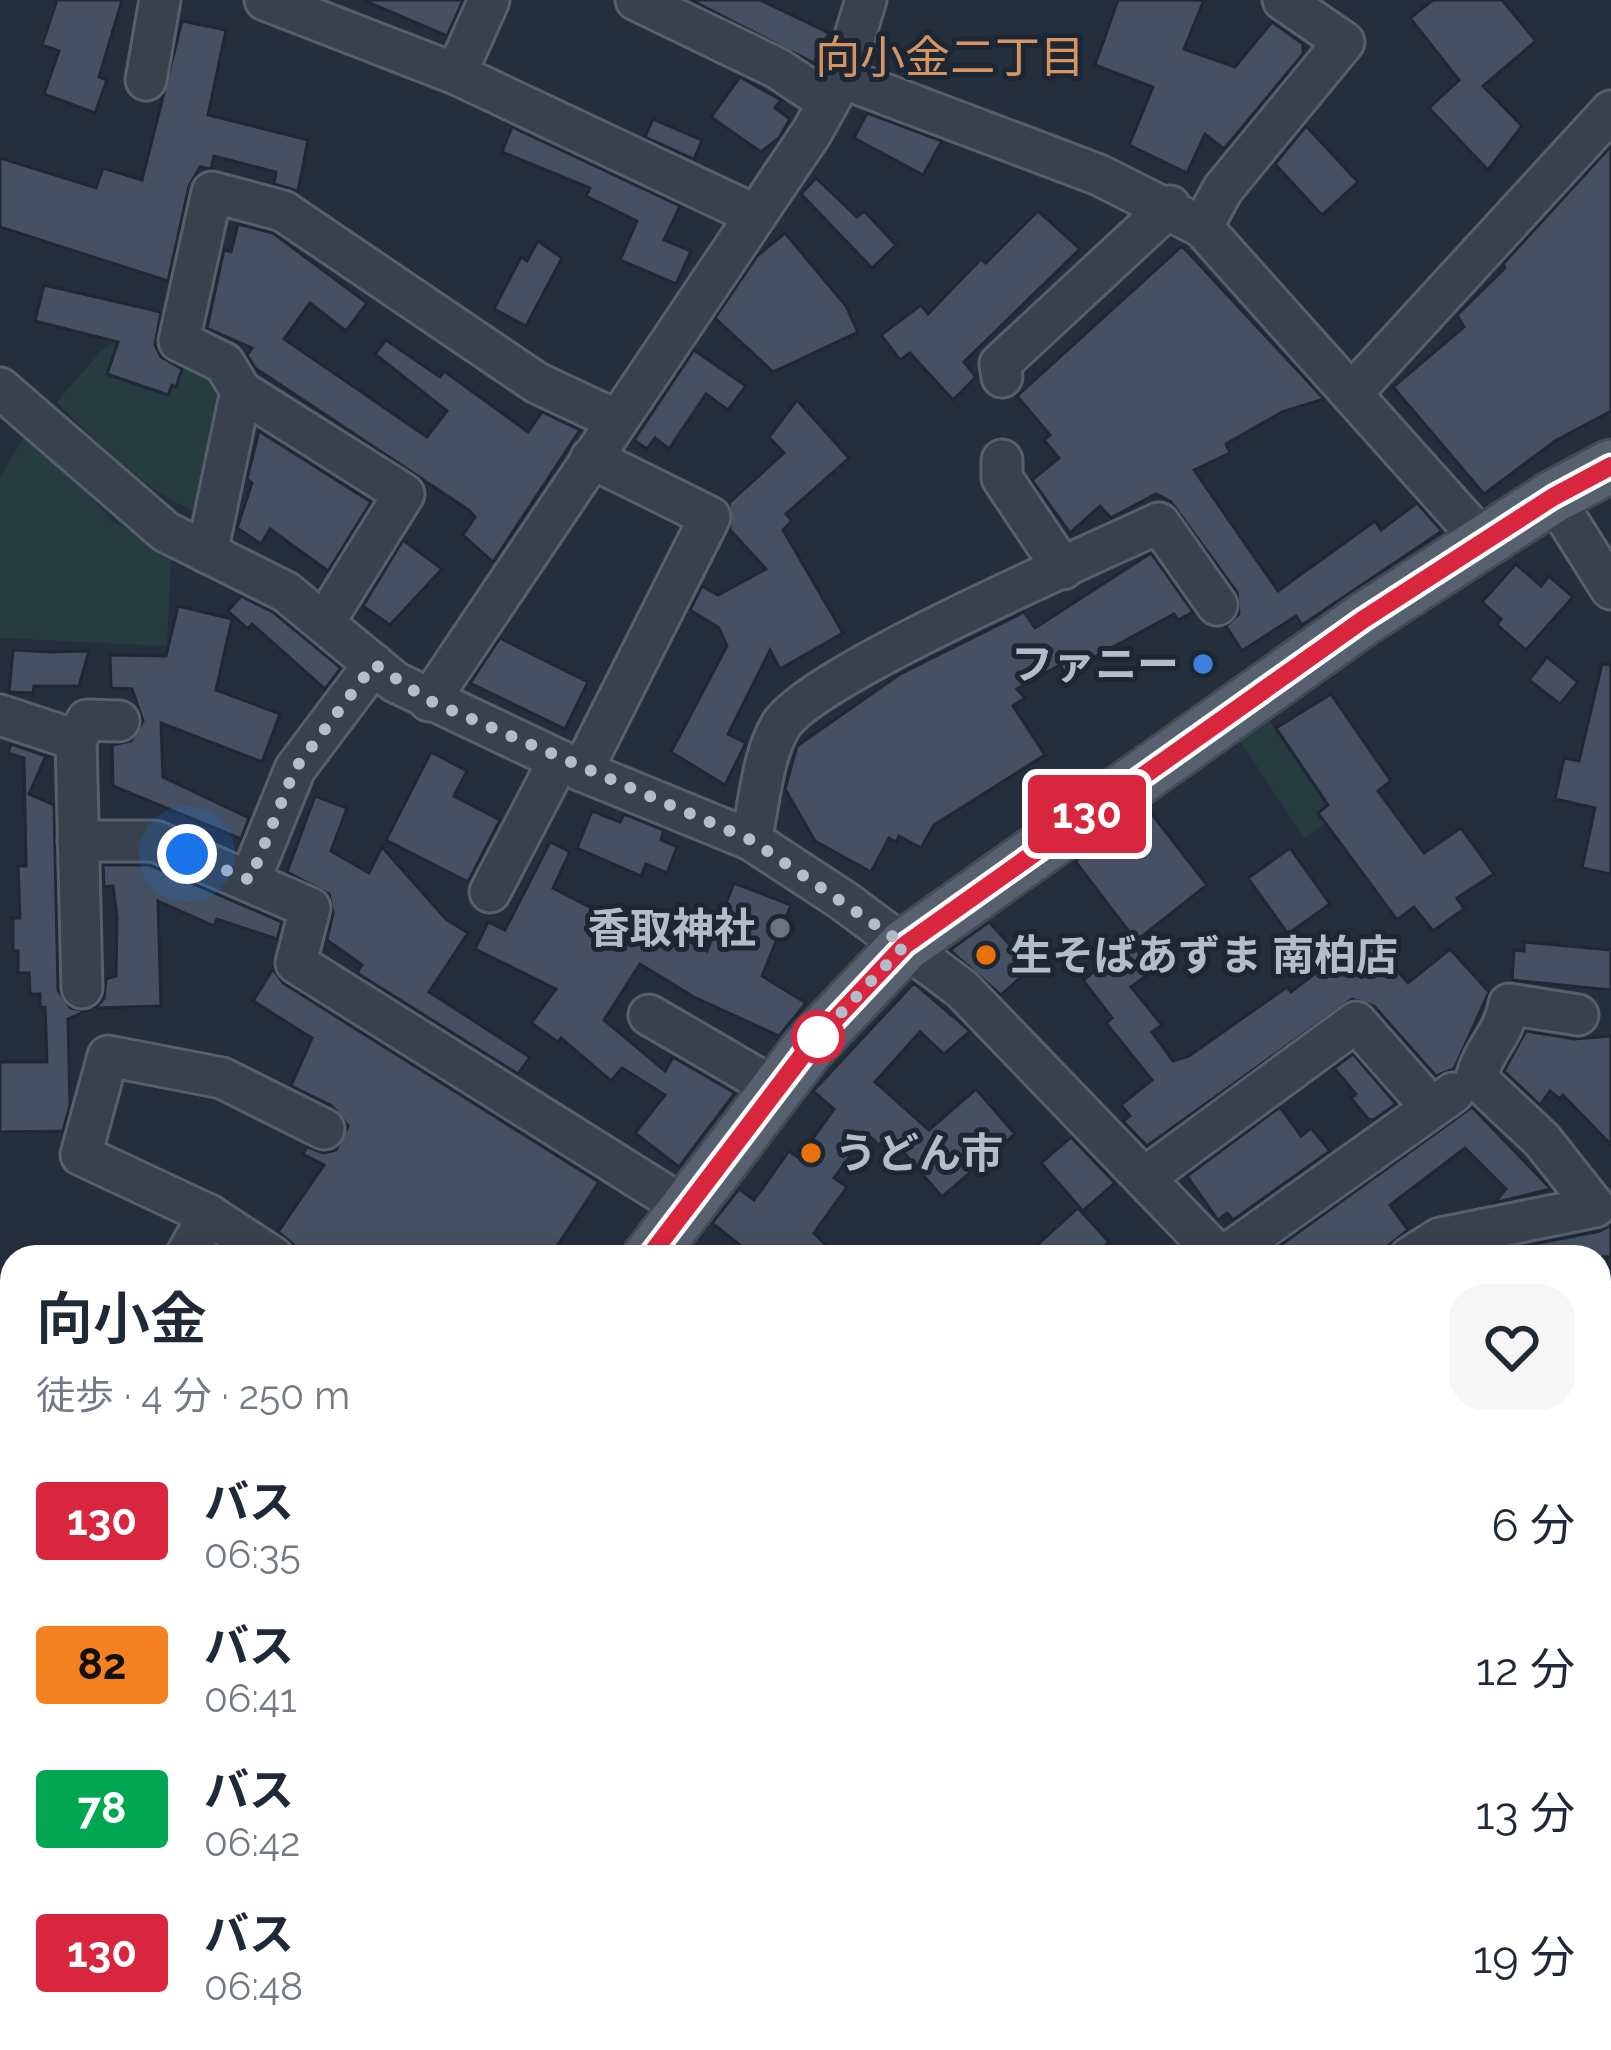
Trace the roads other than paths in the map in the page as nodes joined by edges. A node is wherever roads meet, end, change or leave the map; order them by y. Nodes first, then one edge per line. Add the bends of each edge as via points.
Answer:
1 (160, 0) edge
2 (270, 0) edge
3 (489, 0) edge
4 (636, 0) edge
5 (866, 0) edge
6 (1283, 0) edge
7 (457, 74) junction
8 (146, 80) dead end
9 (836, 90) junction
10 (1611, 111) edge
11 (755, 215) junction
12 (1186, 217) junction
13 (1002, 376) dead end
14 (0, 388) edge
15 (242, 392) junction
16 (1353, 392) junction
17 (616, 420) junction
18 (591, 458) junction
19 (1002, 460) dead end
20 (1611, 466) edge
21 (1553, 497) junction
22 (1484, 542) junction
23 (207, 553) junction
24 (1064, 569) junction
25 (1611, 589) edge
26 (1217, 605) dead end
27 (326, 621) junction
28 (374, 664) junction
29 (428, 700) junction
30 (0, 715) edge
31 (119, 721) dead end
32 (76, 740) junction
33 (571, 765) junction
34 (751, 840) junction
35 (78, 842) junction
36 (250, 880) junction
37 (490, 892) dead end
38 (905, 945) junction
39 (82, 988) dead end
40 (649, 1015) dead end
41 (1578, 1015) dead end
42 (1476, 1078) junction
43 (776, 1089) junction
44 (1431, 1107) junction
45 (324, 1129) dead end
46 (1144, 1178) junction
47 (686, 1208) junction
48 (209, 1215) junction
49 (192, 1245) edge
50 (255, 1245) edge
51 (658, 1245) edge
52 (1209, 1245) edge
53 (1238, 1245) edge
54 (1429, 1245) edge

1 - 8 street
2 - 7 street
3 - 7 street
4 - 9 street
5 - 9 street
6 - 12 street via 1344,42 1223,189
7 - 11 street
9 - 11 street
9 - 12 street
10 - 16 street
11 - 17 street
12 - 13 street via 1000,364
12 - 16 street
14 - 23 street via 137,509
15 - 17 street via 224,363 179,341 212,192 283,211 537,383
15 - 23 street
15 - 27 street via 404,494
16 - 22 street
17 - 18 street
18 - 29 street
18 - 33 street via 710,517
19 - 24 street via 1002,478
20 - 21 main road
21 - 22 main road
21 - 25 street
22 - 38 main road
23 - 27 street
24 - 26 street via 1159,523
24 - 34 street via 814,693 781,726
27 - 28 street
28 - 29 street
28 - 36 street via 295,769
29 - 33 street
30 - 32 street
31 - 32 street via 87,720
32 - 35 street
33 - 34 street
33 - 37 street
34 - 38 street
35 - 36 street via 155,841
35 - 39 street
36 - 47 street via 310,908 296,963
38 - 43 main road
38 - 46 street via 962,989
40 - 43 street
41 - 42 street via 1497,997 1505,1031 1483,1051
42 - 44 street
42 - 54 street via 1542,1140 1595,1207
43 - 47 main road
44 - 46 street via 1356,1022
44 - 53 street
45 - 48 street via 222,1078 108,1056 81,1155
46 - 52 street
47 - 51 main road
48 - 49 street
48 - 50 street

